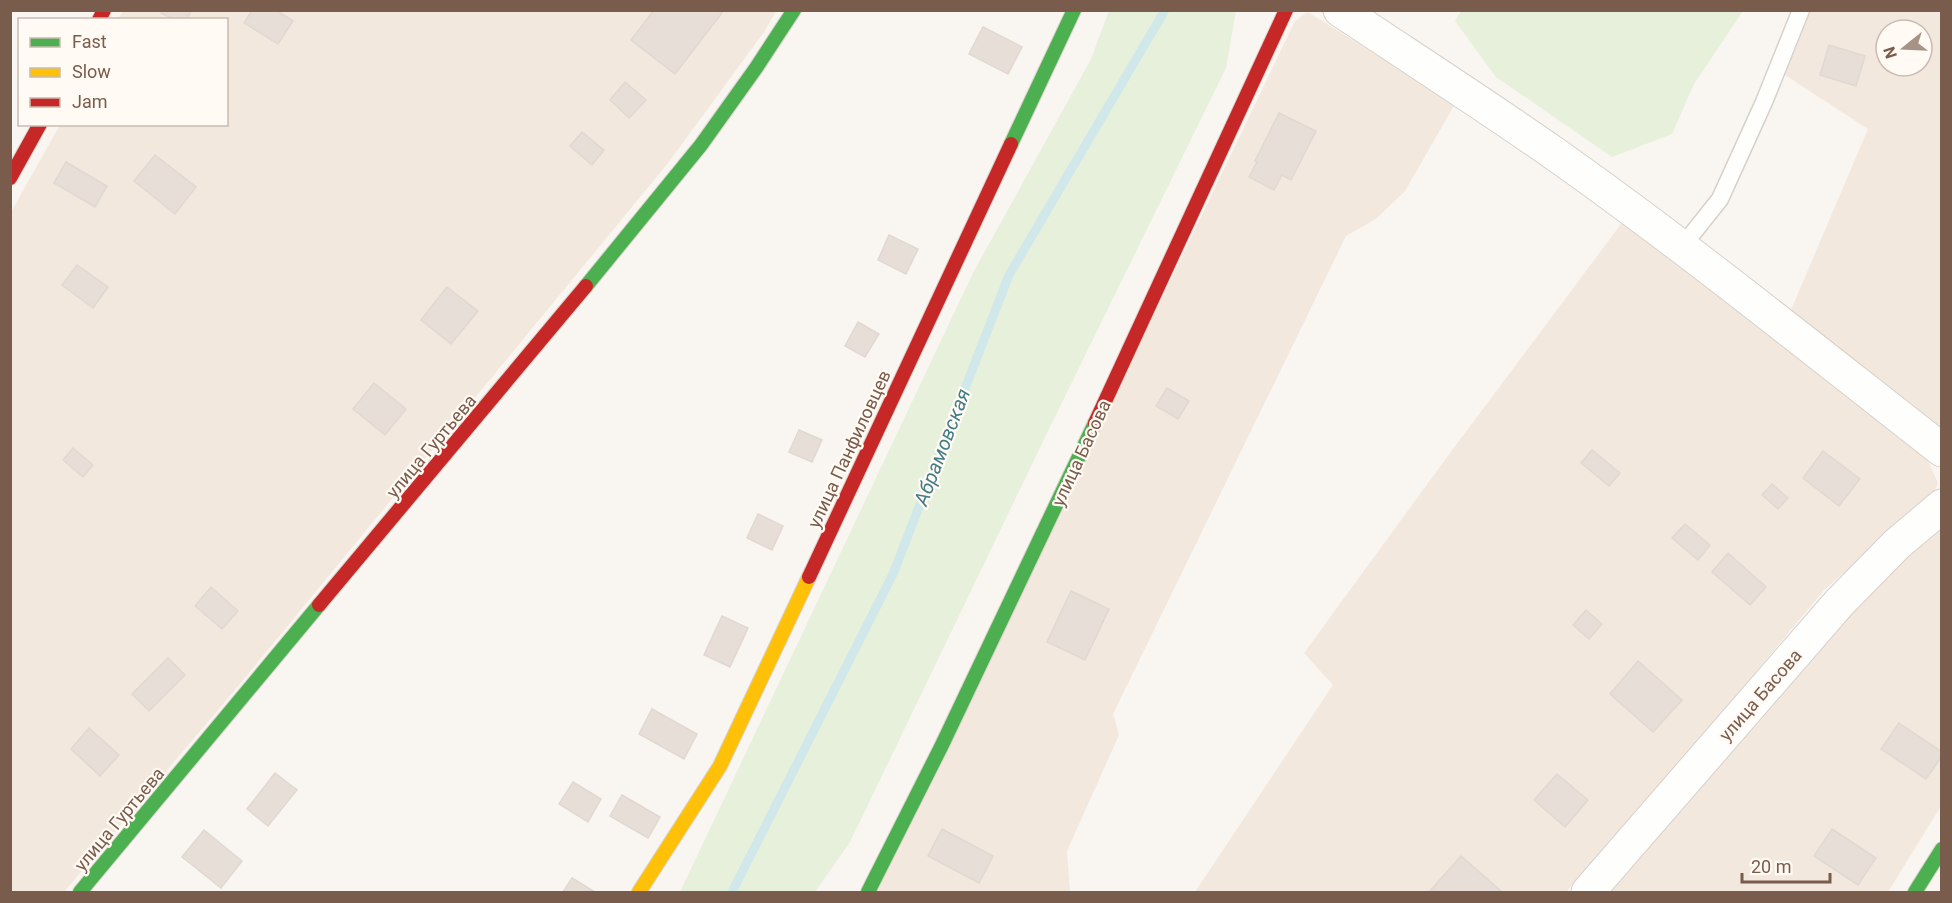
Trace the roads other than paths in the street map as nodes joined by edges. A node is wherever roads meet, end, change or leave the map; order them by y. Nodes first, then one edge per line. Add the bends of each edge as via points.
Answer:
1 (794, 10) edge
2 (1074, 10) edge
3 (1286, 10) edge
4 (1340, 10) edge
5 (1801, 10) edge
6 (39, 126) edge
7 (10, 178) edge
8 (1681, 248) junction
9 (1941, 450) edge
10 (1941, 506) edge
11 (1941, 849) edge
12 (80, 892) edge
13 (639, 892) edge
14 (868, 892) edge
15 (1588, 892) edge
16 (1915, 892) edge

1 - 12 street, улица Гуртьева via 701,145 610,258
2 - 13 street, улица Панфиловцев via 720,766
3 - 14 street, улица Басова via 1110,392
4 - 8 street via 1557,155
5 - 8 lane via 1720,199
6 - 7 street
8 - 9 street
10 - 15 street, улица Басова via 1897,543 1839,603
11 - 16 street

